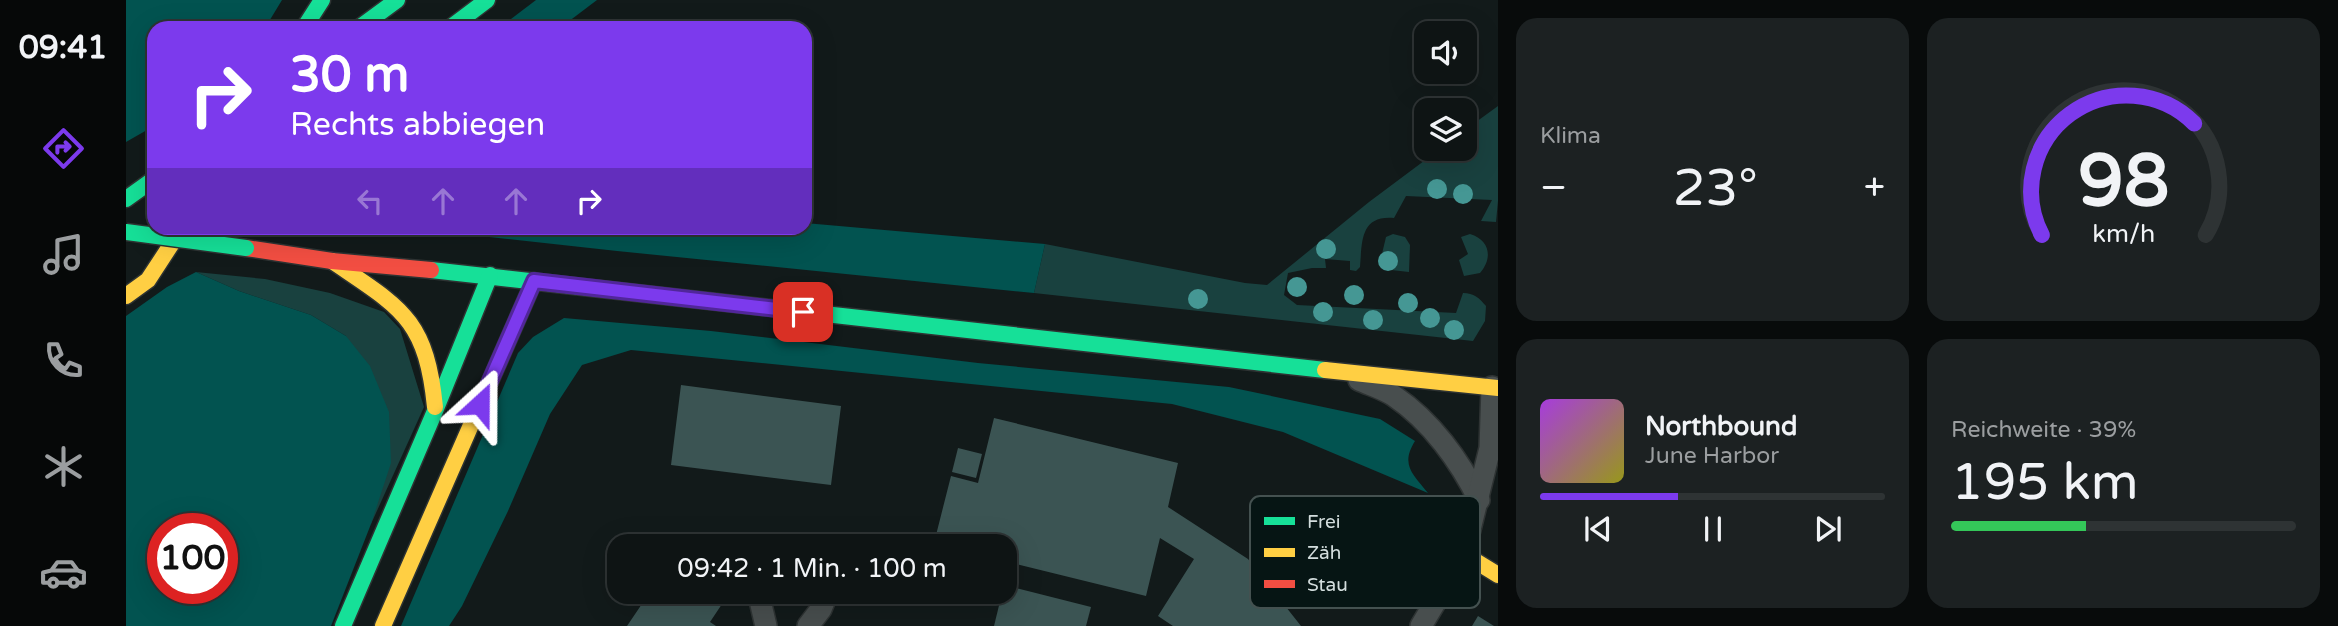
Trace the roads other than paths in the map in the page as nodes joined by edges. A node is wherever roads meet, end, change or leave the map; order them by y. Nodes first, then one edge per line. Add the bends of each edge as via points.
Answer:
1 (323, 0) edge
2 (397, 0) edge
3 (487, 0) edge
4 (309, 21) edge
5 (368, 21) edge
6 (459, 21) edge
7 (147, 184) edge
8 (126, 199) edge
9 (126, 232) edge
10 (147, 235) edge
11 (148, 235) edge
12 (172, 235) edge
13 (177, 235) edge
14 (148, 251) dead end
15 (332, 261) junction
16 (490, 275) junction
17 (534, 281) junction
18 (126, 296) edge
19 (1341, 372) junction
20 (1495, 388) edge
21 (435, 411) junction
22 (1477, 496) edge
23 (1480, 496) edge
24 (1480, 564) edge
25 (1498, 575) edge
26 (761, 604) edge
27 (823, 604) edge
28 (1432, 608) edge
29 (343, 626) edge
30 (383, 626) edge
31 (766, 626) edge
32 (808, 626) edge
33 (1421, 626) edge

1 - 4 main road
2 - 5 main road
3 - 6 main road
7 - 8 main road
9 - 10 main road, bridge
11 - 15 main road, bridge
12 - 14 main road
13 - 18 main road via 148,280
15 - 16 main road
15 - 21 main road via 401,311 414,326 430,366
16 - 17 main road
16 - 21 main road
17 - 19 main road
17 - 30 main road
19 - 20 main road
19 - 22 street via 1393,395 1432,429
20 - 23 street
21 - 29 main road
24 - 25 main road
26 - 31 street
27 - 32 street
28 - 33 street

